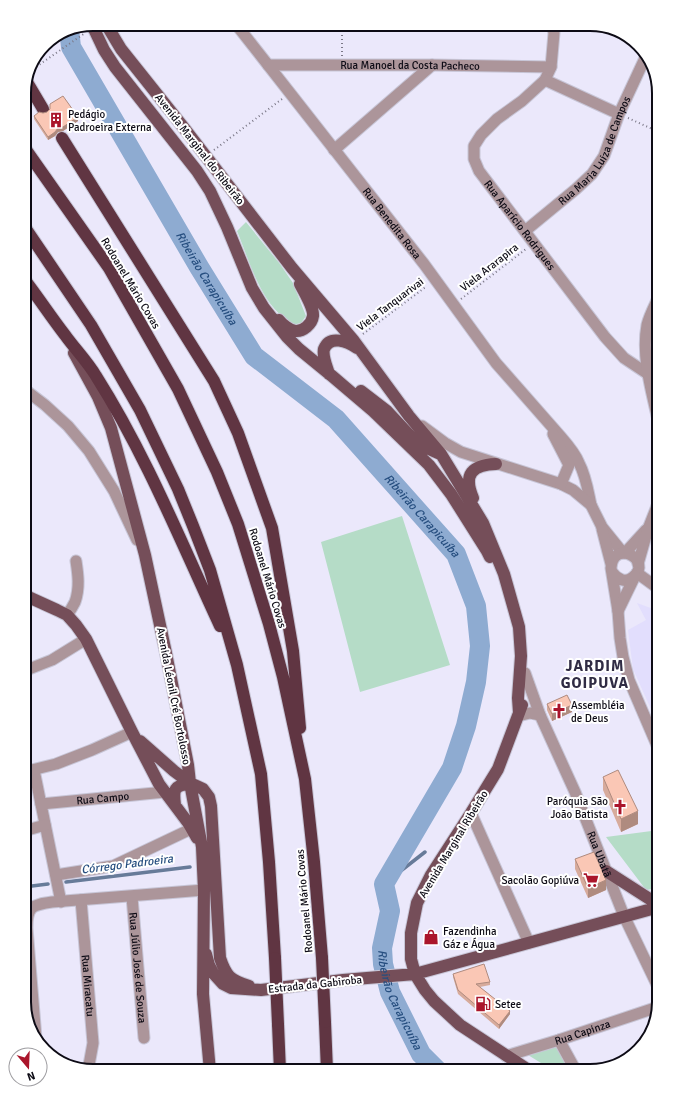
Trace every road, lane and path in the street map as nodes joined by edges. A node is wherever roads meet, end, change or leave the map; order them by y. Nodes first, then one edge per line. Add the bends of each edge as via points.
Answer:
1 (91, 31) edge
2 (110, 31) edge
3 (241, 31) edge
4 (342, 31) edge
5 (554, 31) edge
6 (88, 32) edge
7 (643, 62) edge
8 (268, 65) junction
9 (343, 65) junction
10 (432, 65) junction
11 (37, 66) edge
12 (551, 67) junction
13 (545, 80) junction
14 (31, 89) edge
15 (290, 94) junction
16 (43, 109) dead end
17 (619, 114) junction
18 (652, 129) edge
19 (62, 138) dead end
20 (334, 150) junction
21 (206, 156) junction
22 (31, 157) edge
23 (525, 231) junction
24 (31, 236) edge
25 (534, 243) junction
26 (292, 268) junction
27 (434, 280) junction
28 (31, 289) edge
29 (454, 304) junction
30 (264, 308) junction
31 (652, 312) edge
32 (65, 336) junction
33 (354, 341) junction
34 (363, 352) junction
35 (648, 374) junction
36 (331, 375) junction
37 (652, 392) edge
38 (31, 394) edge
39 (409, 416) junction
40 (545, 418) junction
41 (441, 454) junction
42 (495, 464) junction
43 (561, 484) junction
44 (591, 505) junction
45 (652, 518) edge
46 (483, 524) junction
47 (602, 527) junction
48 (648, 528) junction
49 (624, 553) junction
50 (144, 555) junction
51 (76, 561) dead end
52 (612, 568) junction
53 (637, 571) junction
54 (652, 583) edge
55 (31, 598) edge
56 (514, 611) junction
57 (618, 611) junction
58 (67, 616) junction
59 (86, 639) junction
60 (521, 656) junction
61 (237, 665) junction
62 (31, 668) edge
63 (525, 673) junction
64 (519, 714) junction
65 (540, 715) junction
66 (133, 734) junction
67 (652, 734) edge
68 (31, 770) edge
69 (31, 776) edge
70 (305, 779) junction
71 (190, 783) junction
72 (165, 792) junction
73 (41, 804) junction
74 (175, 805) junction
75 (472, 813) junction
76 (45, 825) junction
77 (191, 828) junction
78 (31, 829) edge
79 (202, 847) junction
80 (606, 871) junction
81 (56, 875) junction
82 (204, 890) junction
83 (132, 897) junction
84 (81, 900) junction
85 (652, 901) edge
86 (61, 902) junction
87 (31, 908) edge
88 (652, 908) edge
89 (624, 916) junction
90 (529, 943) junction
91 (203, 945) junction
92 (415, 974) junction
93 (652, 974) edge
94 (31, 977) edge
95 (261, 990) junction
96 (651, 1009) edge
97 (35, 1023) edge
98 (144, 1038) dead end
99 (558, 1040) junction
100 (506, 1056) junction
101 (89, 1064) edge
102 (209, 1064) edge
103 (280, 1064) edge
104 (327, 1064) edge
105 (519, 1064) edge
106 (572, 1064) edge

1 - 30 main road, Avenida Marginal do Ribeirão via 115,67 210,191 252,288
2 - 21 main road, Avenida Marginal do Ribeirão via 121,50
3 - 8 street, Rua Benedita Rosa
4 - 9 path
5 - 12 street, Rua Aparício Rodrigues
6 - 11 path
7 - 17 street, Rua Maria Luiza de Campos
8 - 9 street, Rua Manoel da Costa Pacheco
8 - 15 street, Rua Benedita Rosa
9 - 10 street, Rua Manoel da Costa Pacheco
10 - 12 street, Rua Manoel da Costa Pacheco
10 - 20 street
12 - 13 street, Rua Aparício Rodrigues
13 - 17 street
13 - 23 street, Rua Aparício Rodrigues via 497,119 480,135 474,146 474,159 479,171
14 - 16 highway
15 - 20 street, Rua Benedita Rosa
15 - 21 path
17 - 18 path
17 - 23 street, Rua Maria Luiza de Campos via 604,156 592,174
19 - 70 highway via 214,382 238,433 272,528 293,651
20 - 27 street, Rua Benedita Rosa
21 - 26 main road, Avenida Marginal do Ribeirão
22 - 70 highway, Rodoanel Mário Covas via 109,268 178,389 218,472 238,524 269,624
23 - 25 street, Rua Aparício Rodrigues
24 - 61 highway via 90,325 140,410 178,490 210,570
25 - 29 path, Viela Ararapira
25 - 35 street, Rua Aparício Rodrigues via 605,337 624,358
26 - 30 main road, Avenida Marginal do Ribeirão via 311,308 313,316 310,324 304,329 292,330
26 - 33 main road, Avenida Marginal do Ribeirão
27 - 29 street, Rua Benedita Rosa
27 - 33 path, Viela Tanquarivai
28 - 32 highway
29 - 40 street, Rua Benedita Rosa via 496,363
30 - 36 main road, Avenida Marginal do Ribeirão via 287,337
31 - 35 street via 647,324 645,342
32 - 50 main road, Avenida Léonil Cré Bortolosso via 98,397 110,428
32 - 61 highway via 84,357 120,415 150,474
33 - 34 main road, Avenida Marginal do Ribeirão
34 - 36 main road, Avenida Marginal do Ribeirão via 344,341 331,342 324,350
34 - 39 main road, Avenida Marginal do Ribeirão
35 - 37 street
36 - 41 main road, Avenida Marginal do Ribeirão via 351,383 387,411 415,441
36 - 56 main road, Avenida Marginal do Ribeirão via 430,465 487,551
38 - 50 street via 68,426 89,451 114,491
39 - 41 main road, Avenida Marginal do Ribeirão
39 - 42 street via 431,434 461,452
40 - 43 street, Rua Benedita Rosa via 568,465
40 - 44 street, Rua Benedita Rosa via 566,442 579,463
41 - 42 street, Avenida Marginal do Ribeirão
41 - 46 main road, Avenida Marginal do Ribeirão
42 - 43 street
42 - 46 main road, Avenida Marginal do Ribeirão via 479,466 470,475 470,492
43 - 44 street, Rua Benedita Rosa
44 - 47 street, Rua Benedita Rosa
45 - 48 street
46 - 56 main road, Avenida Marginal do Ribeirão via 504,574
47 - 49 street, Rua Benedita Rosa
47 - 52 street, Rua Benedita Rosa
48 - 49 street
48 - 53 street
49 - 52 street via 614,559
49 - 53 street via 634,556
50 - 71 main road, Avenida Léonil Cré Bortolosso via 166,653
51 - 58 street via 78,589 75,602
52 - 53 street via 618,579 622,580 631,579
52 - 57 street, Rua Benedita Rosa
53 - 54 street
53 - 57 street
55 - 58 main road
56 - 60 main road via 519,627
57 - 67 street, Rua Benedita Rosa via 623,657 629,680
58 - 59 main road
59 - 62 street via 52,660
59 - 66 main road
60 - 63 main road
60 - 64 main road
61 - 103 highway, bridge via 261,774 269,862
63 - 64 main road
63 - 65 street, Rua Ubatã
64 - 65 street
64 - 75 main road, Avenida Marginal Ribeirão via 498,769
65 - 80 street, Rua Ubatã via 575,792
66 - 68 street via 56,764
66 - 71 main road
66 - 72 main road
69 - 73 street
70 - 104 highway, Rodoanel Mário Covas, bridge via 322,958
71 - 74 main road via 179,785 175,789
71 - 79 main road, Avenida Léonil Cré Bortolosso
71 - 95 main road via 203,789 209,797 211,806 220,958 229,977
72 - 73 street, Rua Campo
72 - 74 main road
73 - 76 street
74 - 77 main road
75 - 90 street
75 - 92 main road, Avenida Marginal Ribeirão via 431,875 417,903 411,933 411,959
76 - 78 street
76 - 81 street
77 - 79 main road
77 - 81 street via 113,866
79 - 82 main road, Avenida Léonil Cré Bortolosso
80 - 85 main road
80 - 89 street, Rua Ubatã
81 - 86 street
82 - 83 street
82 - 91 main road, Avenida Léonil Cré Bortolosso
83 - 84 street
83 - 98 street, Rua Júlio José de Souza
84 - 86 street
84 - 101 street, Rua Miracatu via 92,1043
86 - 87 street
88 - 89 main road, Estrada da Gabiroba
89 - 90 main road, Estrada da Gabiroba
89 - 93 street, Rua Ubatã
90 - 92 main road, Estrada da Gabiroba
91 - 95 main road, Estrada da Gabiroba via 211,969 223,984 231,988
91 - 102 main road, Avenida Léonil Cré Bortolosso
92 - 95 main road, Estrada da Gabiroba
92 - 100 main road, Avenida Marginal Ribeirão via 434,1001 460,1025
94 - 97 street
96 - 99 street, Rua Capinza
99 - 100 street, Rua Capinza
99 - 106 street
100 - 105 main road, Avenida Marginal Ribeirão

